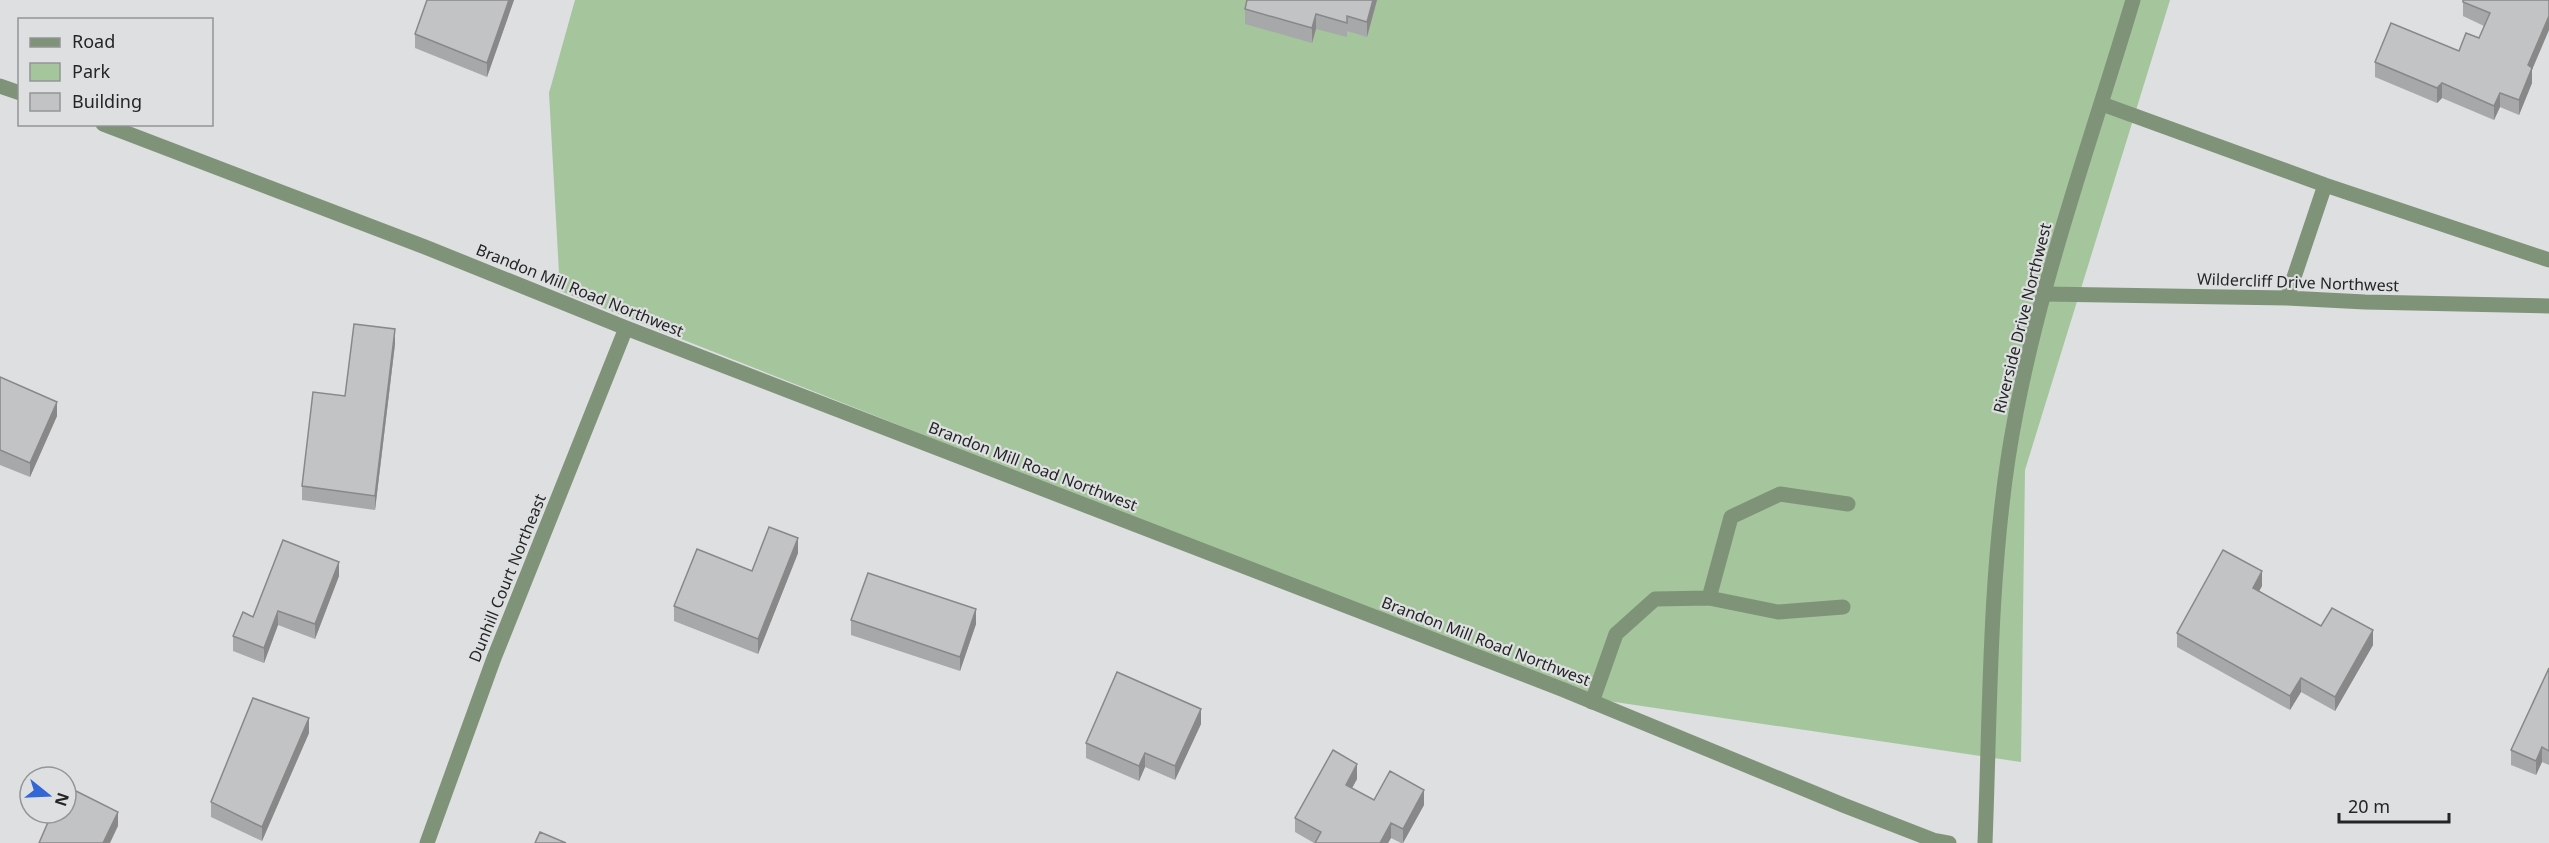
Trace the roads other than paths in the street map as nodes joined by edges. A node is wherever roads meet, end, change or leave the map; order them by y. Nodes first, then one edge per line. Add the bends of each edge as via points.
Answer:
1 (2133, 0) edge
2 (0, 86) edge
3 (18, 92) edge
4 (2102, 104) junction
5 (108, 126) edge
6 (2325, 185) junction
7 (2549, 260) edge
8 (2045, 294) junction
9 (2288, 298) junction
10 (2549, 306) edge
11 (626, 328) junction
12 (1848, 504) dead end
13 (1709, 598) junction
14 (1843, 608) dead end
15 (1592, 702) junction
16 (427, 843) edge
17 (1949, 843) edge
18 (1985, 843) edge

1 - 4 street, Riverside Drive Northwest
2 - 3 street
4 - 6 street
4 - 8 street, Riverside Drive Northwest
5 - 11 street, Brandon Mill Road Northwest
6 - 7 street
6 - 9 street
8 - 9 street, Wildercliff Drive Northwest
8 - 18 street, Riverside Drive Northwest via 2021,383 1999,524
9 - 10 street, Wildercliff Drive Northwest
11 - 15 street, Brandon Mill Road Northwest
11 - 16 street, Dunhill Court Northeast via 494,658
12 - 13 street via 1780,494 1731,517
13 - 14 street via 1778,612
13 - 15 street via 1655,599 1616,634
15 - 17 street, Brandon Mill Road Northwest via 1844,805

